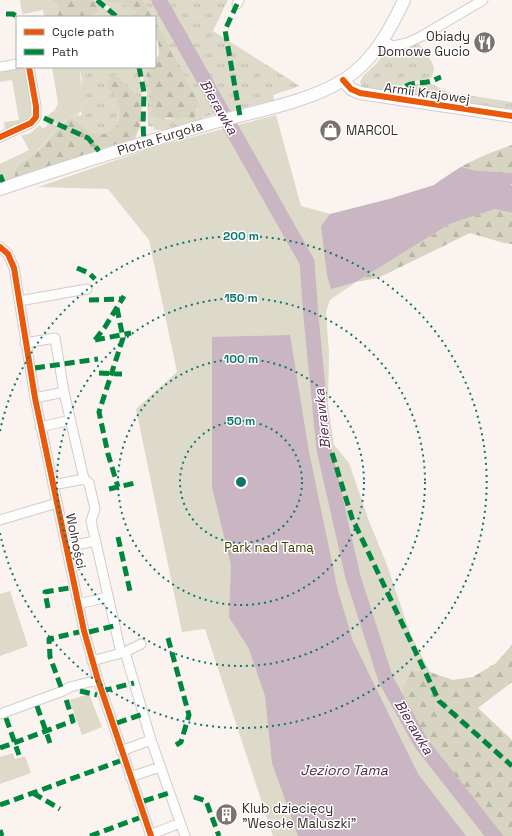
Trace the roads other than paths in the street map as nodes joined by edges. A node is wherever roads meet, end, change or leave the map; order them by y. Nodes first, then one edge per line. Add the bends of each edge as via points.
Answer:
1 (404, 0) edge
2 (483, 0) edge
3 (383, 42) junction
4 (16, 64) edge
5 (0, 67) edge
6 (29, 68) edge
7 (343, 80) junction
8 (512, 116) edge
9 (1, 133) edge
10 (0, 189) edge
11 (0, 247) edge
12 (87, 289) dead end
13 (19, 301) junction
14 (25, 343) junction
15 (64, 392) junction
16 (35, 398) junction
17 (71, 420) junction
18 (40, 426) junction
19 (84, 479) junction
20 (53, 485) junction
21 (56, 503) junction
22 (0, 520) edge
23 (95, 541) junction
24 (66, 547) junction
25 (108, 597) junction
26 (78, 604) junction
27 (141, 644) dead end
28 (123, 652) junction
29 (92, 661) junction
30 (98, 680) junction
31 (0, 714) edge
32 (151, 740) junction
33 (121, 750) junction
34 (160, 767) junction
35 (130, 777) junction
36 (180, 823) junction
37 (150, 835) edge
38 (185, 836) edge

1 - 3 main road, Piotra Furgoła
2 - 3 street via 407,43 393,46
3 - 7 main road, Piotra Furgoła via 360,67
4 - 5 street
6 - 9 street via 36,117 31,123
7 - 8 main road, Armii Krajowej via 351,89 360,93
7 - 10 main road, Piotra Furgoła via 322,91 281,105 144,143
11 - 13 street, Wolności via 12,262
12 - 13 street
13 - 14 street, Wolności
14 - 15 street via 55,338
14 - 16 street, Wolności
15 - 16 street
15 - 17 street
16 - 18 street, Wolności
17 - 18 street
17 - 19 street
18 - 20 street, Wolności
19 - 20 street
19 - 23 street via 89,483 95,509 91,521
20 - 21 street, Wolności
21 - 22 street
21 - 24 street, Wolności
23 - 24 street, Wolności
23 - 25 street
24 - 26 street, Wolności
25 - 26 street
25 - 28 street
26 - 29 street, Wolności
27 - 28 street
28 - 29 street
28 - 32 street
29 - 30 street, Wolności
30 - 31 street via 70,687
30 - 33 street, Wolności
32 - 33 street
32 - 34 street
33 - 35 street, Wolności
34 - 35 street
34 - 36 street
35 - 37 street, Wolności
36 - 37 street
36 - 38 street

